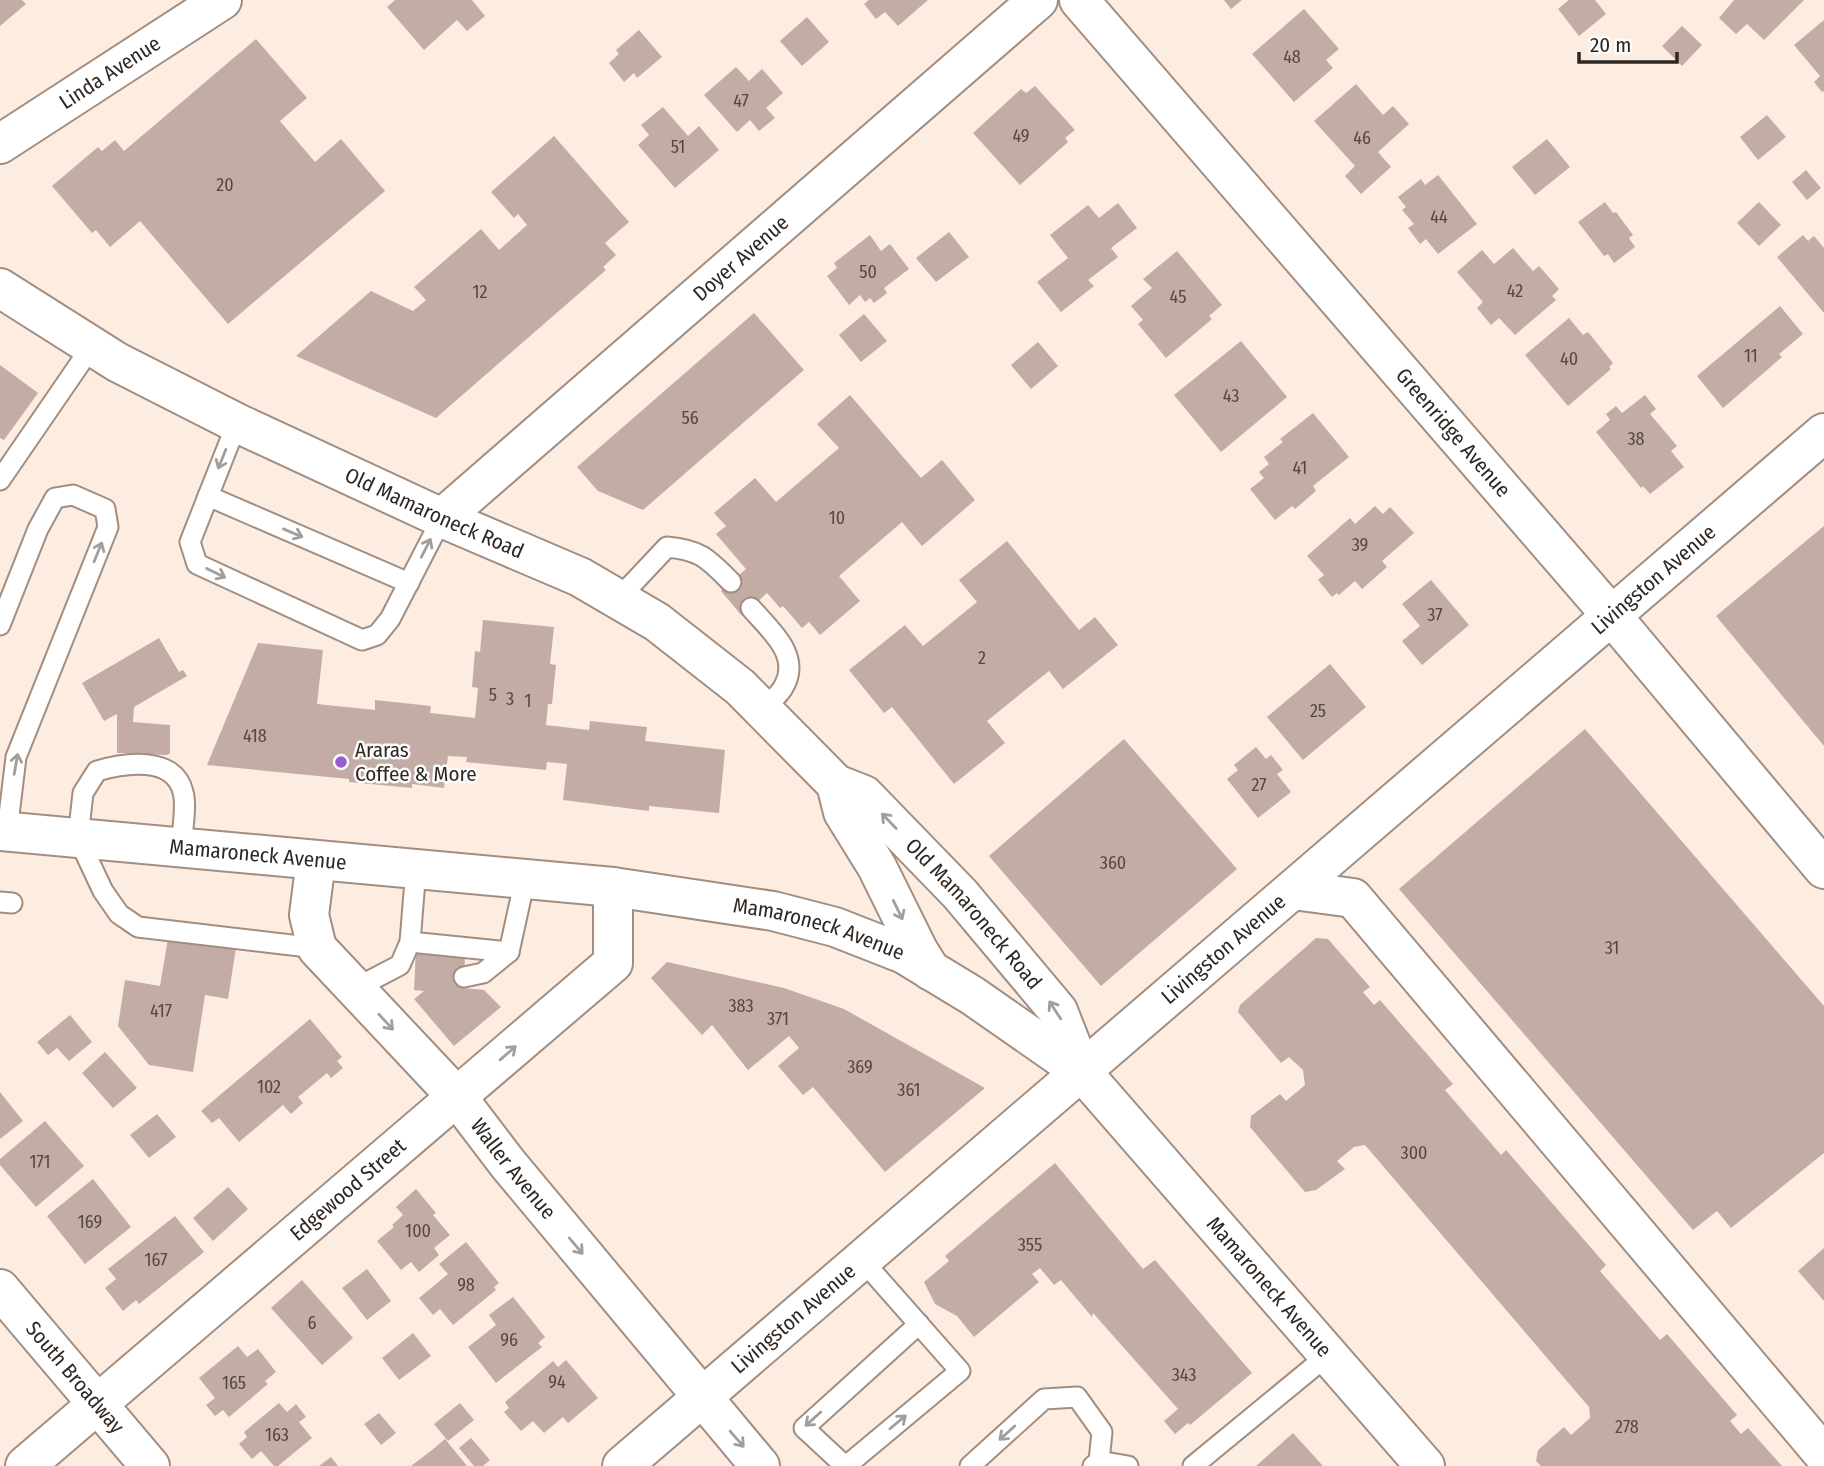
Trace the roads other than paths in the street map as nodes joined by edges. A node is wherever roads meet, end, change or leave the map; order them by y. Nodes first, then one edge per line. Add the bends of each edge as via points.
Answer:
1 (222, 0) edge
2 (1038, 0) edge
3 (1079, 0) edge
4 (0, 144) edge
5 (0, 288) edge
6 (92, 346) junction
7 (237, 423) junction
8 (1824, 433) edge
9 (0, 480) edge
10 (208, 496) junction
11 (442, 518) junction
12 (731, 582) dead end
13 (409, 583) junction
14 (618, 599) junction
15 (751, 608) dead end
16 (1611, 615) junction
17 (0, 625) edge
18 (762, 709) junction
19 (836, 784) junction
20 (4, 831) edge
21 (78, 838) junction
22 (181, 847) junction
23 (316, 860) junction
24 (416, 868) junction
25 (1824, 869) edge
26 (525, 879) junction
27 (613, 887) junction
28 (1293, 890) junction
29 (410, 942) junction
30 (317, 948) junction
31 (509, 952) junction
32 (931, 971) junction
33 (464, 977) dead end
34 (354, 989) junction
35 (1082, 1072) junction
36 (457, 1097) junction
37 (863, 1261) junction
38 (0, 1289) edge
39 (919, 1324) junction
40 (1328, 1355) junction
41 (703, 1399) junction
42 (97, 1404) junction
43 (1824, 1455) edge
44 (1096, 1463) edge
45 (25, 1466) edge
46 (150, 1466) edge
47 (622, 1466) edge
48 (760, 1466) edge
49 (845, 1466) edge
50 (970, 1466) edge
51 (1128, 1466) edge
52 (1193, 1466) edge
53 (1425, 1466) edge

1 - 4 street, Linda Avenue
2 - 11 street, Doyer Avenue
3 - 16 street, Greenridge Avenue
5 - 6 street, Old Mamaroneck Road
6 - 7 street, Old Mamaroneck Road
6 - 9 lane
7 -> 10 lane
7 - 11 street, Old Mamaroneck Road
8 - 16 street, Livingston Avenue
10 -> 13 lane
10 -> 13 lane via 190,542 197,564 362,640 377,635 390,620
13 -> 11 lane
11 - 14 street, Old Mamaroneck Road via 580,577
12 - 14 lane via 707,558 667,547
14 - 18 street, Old Mamaroneck Road via 701,654
15 - 18 lane via 784,647 790,670 784,687
16 - 25 street, Greenridge Avenue
16 - 28 street, Livingston Avenue
20 -> 17 lane via 16,757 108,527 105,509 73,495 55,498
18 - 19 street, Old Mamaroneck Road
19 -> 32 street, Old Mamaroneck Road via 843,812
35 -> 19 street, Old Mamaroneck Road via 1058,1011 960,894 864,795
20 - 21 street, Mamaroneck Avenue
21 - 22 street, Mamaroneck Avenue
21 - 22 lane via 83,793 97,771 122,764 151,765 173,774 184,793
21 - 30 lane via 103,891 119,914 138,927
22 - 23 street, Mamaroneck Avenue
23 - 24 street, Mamaroneck Avenue
23 - 30 street, Waller Avenue via 309,915
24 - 26 street, Mamaroneck Avenue
24 - 29 lane
26 - 27 street, Mamaroneck Avenue
26 - 31 lane
27 - 32 street, Mamaroneck Avenue via 798,917 905,954
36 -> 27 street, Edgewood Street via 613,963
28 - 35 street, Livingston Avenue
28 - 43 street via 1353,898
29 - 31 lane
29 - 34 lane via 408,969
30 - 34 street, Waller Avenue
31 - 33 lane via 483,973
32 - 35 street, Mamaroneck Avenue
34 -> 36 street, Waller Avenue
35 - 37 street, Livingston Avenue
35 - 40 street, Mamaroneck Avenue
36 -> 41 street, Waller Avenue
36 - 42 street, Edgewood Street
37 - 39 lane
37 - 41 street, Livingston Avenue
38 - 42 street, South Broadway
39 -> 49 lane via 804,1428
49 -> 39 lane via 960,1371
40 - 52 lane
40 - 53 street, Mamaroneck Avenue
41 - 47 street, Livingston Avenue
41 -> 48 street, Waller Avenue
42 - 45 street, Edgewood Street
42 - 46 street, South Broadway
44 -> 50 lane via 1102,1432 1077,1397 1044,1399
44 - 51 lane

